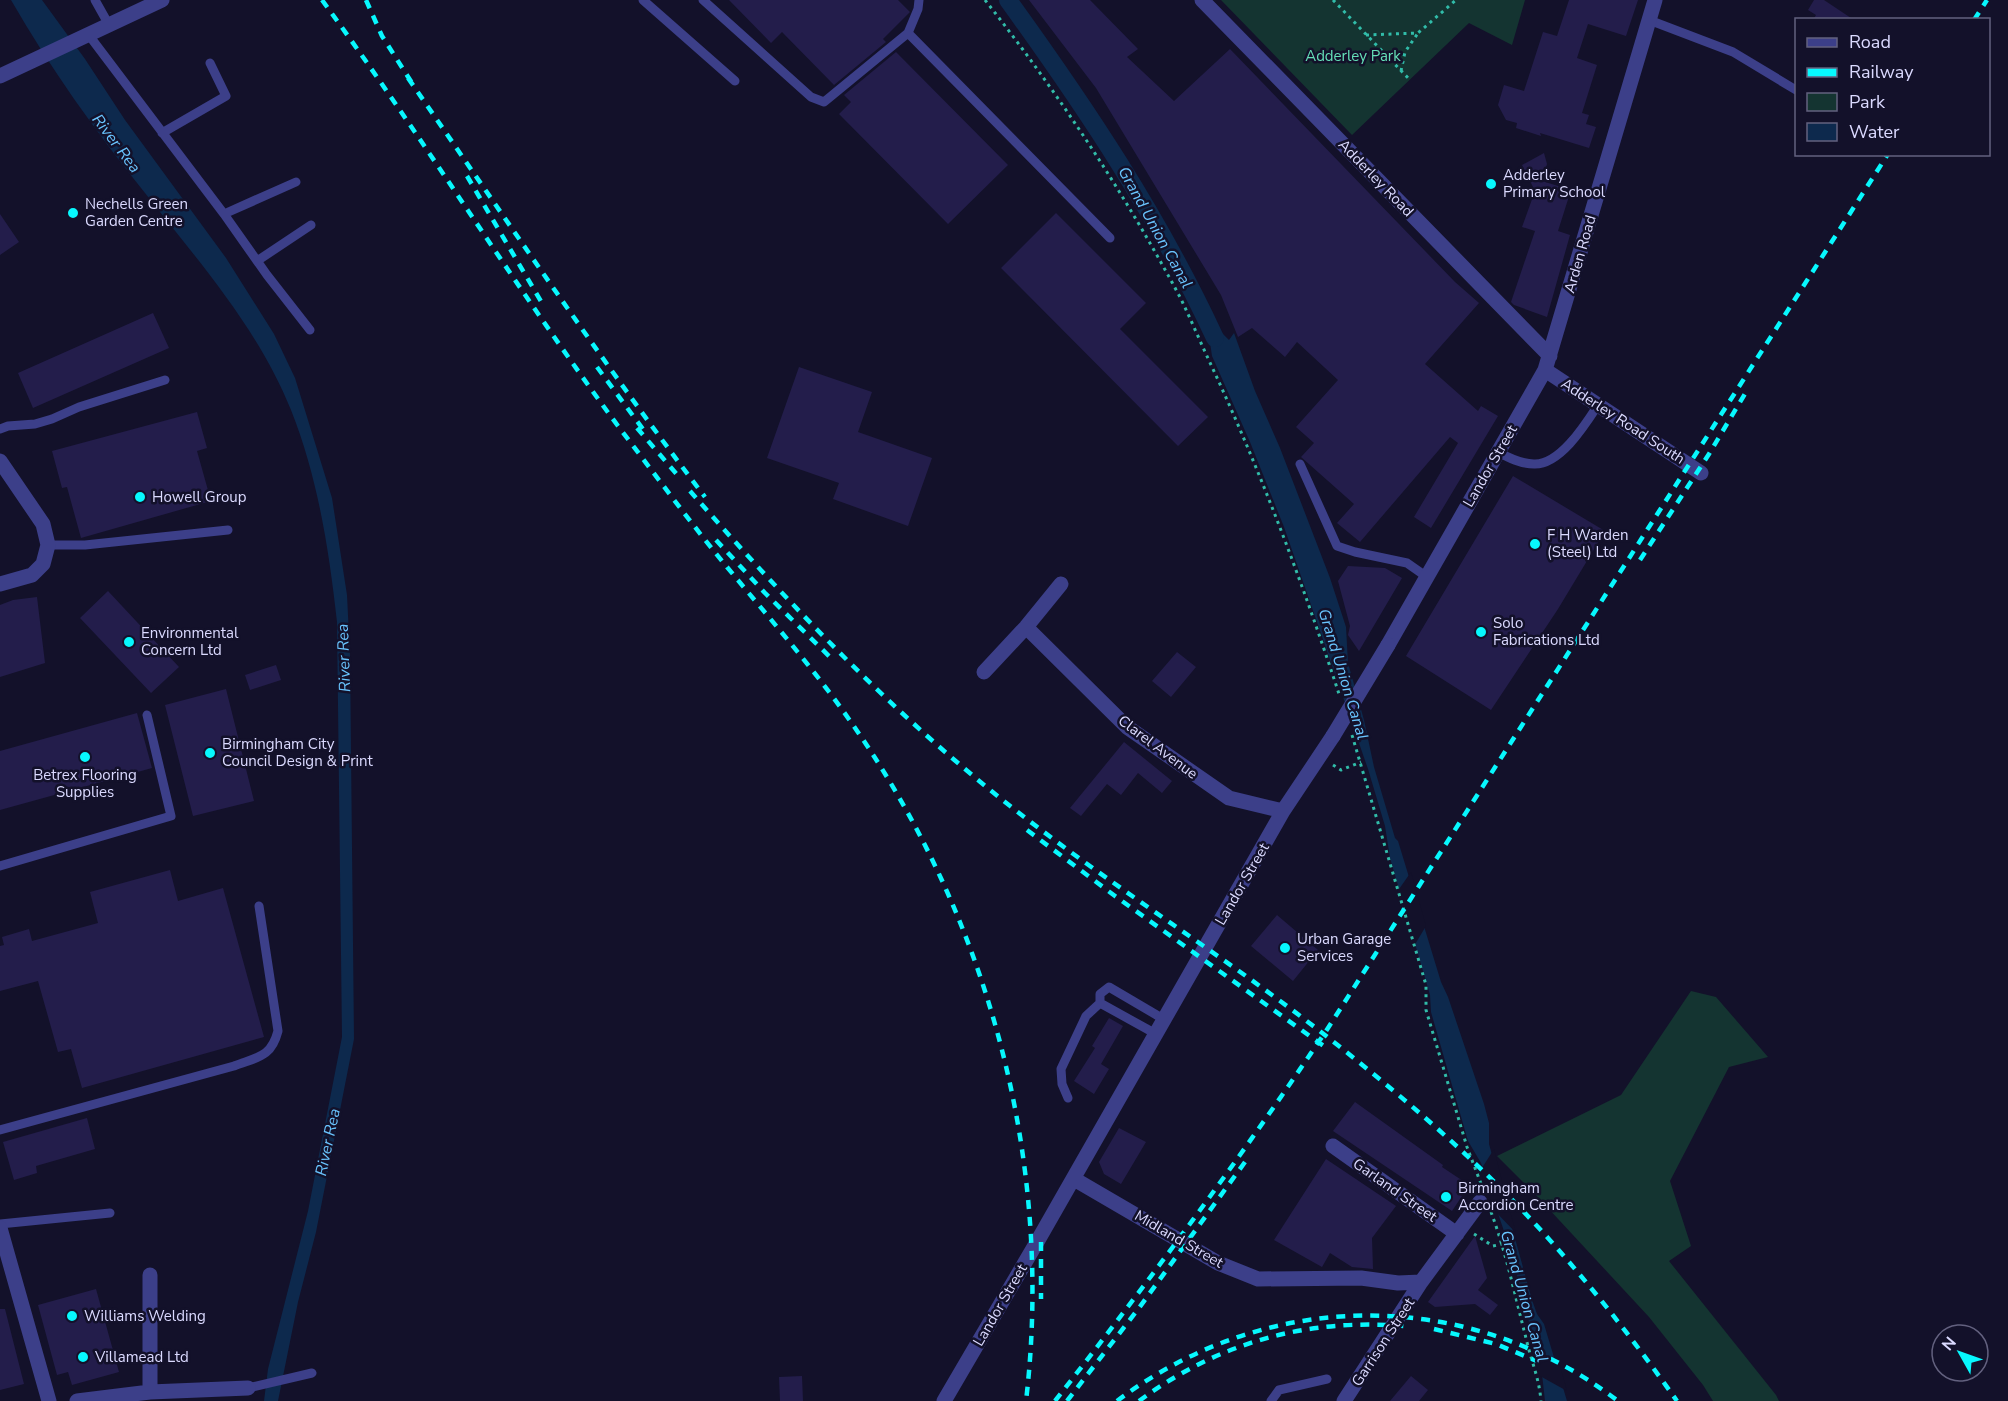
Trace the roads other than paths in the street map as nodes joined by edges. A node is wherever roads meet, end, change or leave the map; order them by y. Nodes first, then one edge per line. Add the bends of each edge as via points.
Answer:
1 (95, 0) edge
2 (162, 0) edge
3 (643, 0) edge
4 (703, 0) edge
5 (919, 0) edge
6 (1202, 0) edge
7 (1655, 0) edge
8 (1649, 20) junction
9 (109, 25) junction
10 (908, 33) junction
11 (83, 36) junction
12 (210, 63) dead end
13 (0, 76) edge
14 (735, 81) dead end
15 (1795, 89) edge
16 (162, 133) junction
17 (296, 182) dead end
18 (224, 214) junction
19 (311, 225) dead end
20 (1110, 238) dead end
21 (257, 261) junction
22 (310, 330) dead end
23 (1548, 363) junction
24 (165, 380) dead end
25 (1598, 405) junction
26 (0, 429) edge
27 (1498, 452) junction
28 (0, 461) edge
29 (1300, 464) dead end
30 (1701, 473) dead end
31 (228, 530) dead end
32 (48, 545) junction
33 (1427, 577) junction
34 (0, 584) edge
35 (1061, 584) dead end
36 (1026, 627) junction
37 (984, 672) dead end
38 (147, 715) dead end
39 (1283, 811) junction
40 (0, 866) edge
41 (259, 906) dead end
42 (1100, 1003) junction
43 (1165, 1020) junction
44 (1156, 1034) junction
45 (1068, 1098) dead end
46 (0, 1130) edge
47 (1333, 1146) dead end
48 (1074, 1179) junction
49 (1485, 1201) road end
50 (110, 1213) dead end
51 (0, 1226) edge
52 (1460, 1230) junction
53 (150, 1275) dead end
54 (1421, 1282) junction
55 (1398, 1283) joint
56 (312, 1373) dead end
57 (1326, 1379) dead end
58 (248, 1389) joint
59 (150, 1392) junction
60 (49, 1401) edge
61 (77, 1401) edge
62 (944, 1401) edge
63 (1271, 1401) edge
64 (1344, 1401) edge

1 - 9 lane
2 - 9 street
3 - 14 lane
4 - 10 lane via 811,97 824,102
5 - 10 lane
6 - 23 street, Adderley Road
7 - 8 street, Arden Road
8 - 15 lane via 1733,52
8 - 23 street, Arden Road
9 - 11 street
10 - 20 lane
11 - 13 street
11 - 16 lane
12 - 16 lane via 226,96
16 - 18 lane
17 - 18 lane
18 - 21 lane
19 - 21 lane
21 - 22 lane
23 - 25 street, Adderley Road South
23 - 27 street, Landor Street
24 - 26 lane via 52,419
25 - 27 lane via 1556,457 1536,465 1517,462
25 - 30 street, Adderley Road South
27 - 33 street, Landor Street
28 - 32 street via 43,524
29 - 33 lane via 1337,546 1407,562
31 - 32 lane via 85,545
32 - 34 street via 43,564 32,575
33 - 39 street, Landor Street, bridge via 1333,736
35 - 36 street
36 - 37 street
36 - 39 street, Clarel Avenue via 1127,727 1229,798
38 - 40 lane via 171,816
39 - 43 street, Landor Street
41 - 46 lane via 278,1031 267,1053 234,1066
42 - 43 lane via 1100,994 1109,987
42 - 44 lane
42 - 45 lane via 1086,1016 1061,1069
43 - 44 street, Landor Street
44 - 48 street, Landor Street
47 - 52 street, Garland Street
48 - 55 street, Midland Street via 1218,1263 1258,1279 1361,1278
48 - 62 street, Landor Street
49 - 52 street, Garrison Street
50 - 51 lane
51 - 60 street
52 - 54 street, Garrison Street
53 - 59 street
54 - 55 street, Garrison Street
54 - 64 street, Garrison Street
56 - 58 lane
57 - 63 lane via 1279,1390
58 - 59 street
59 - 61 street

